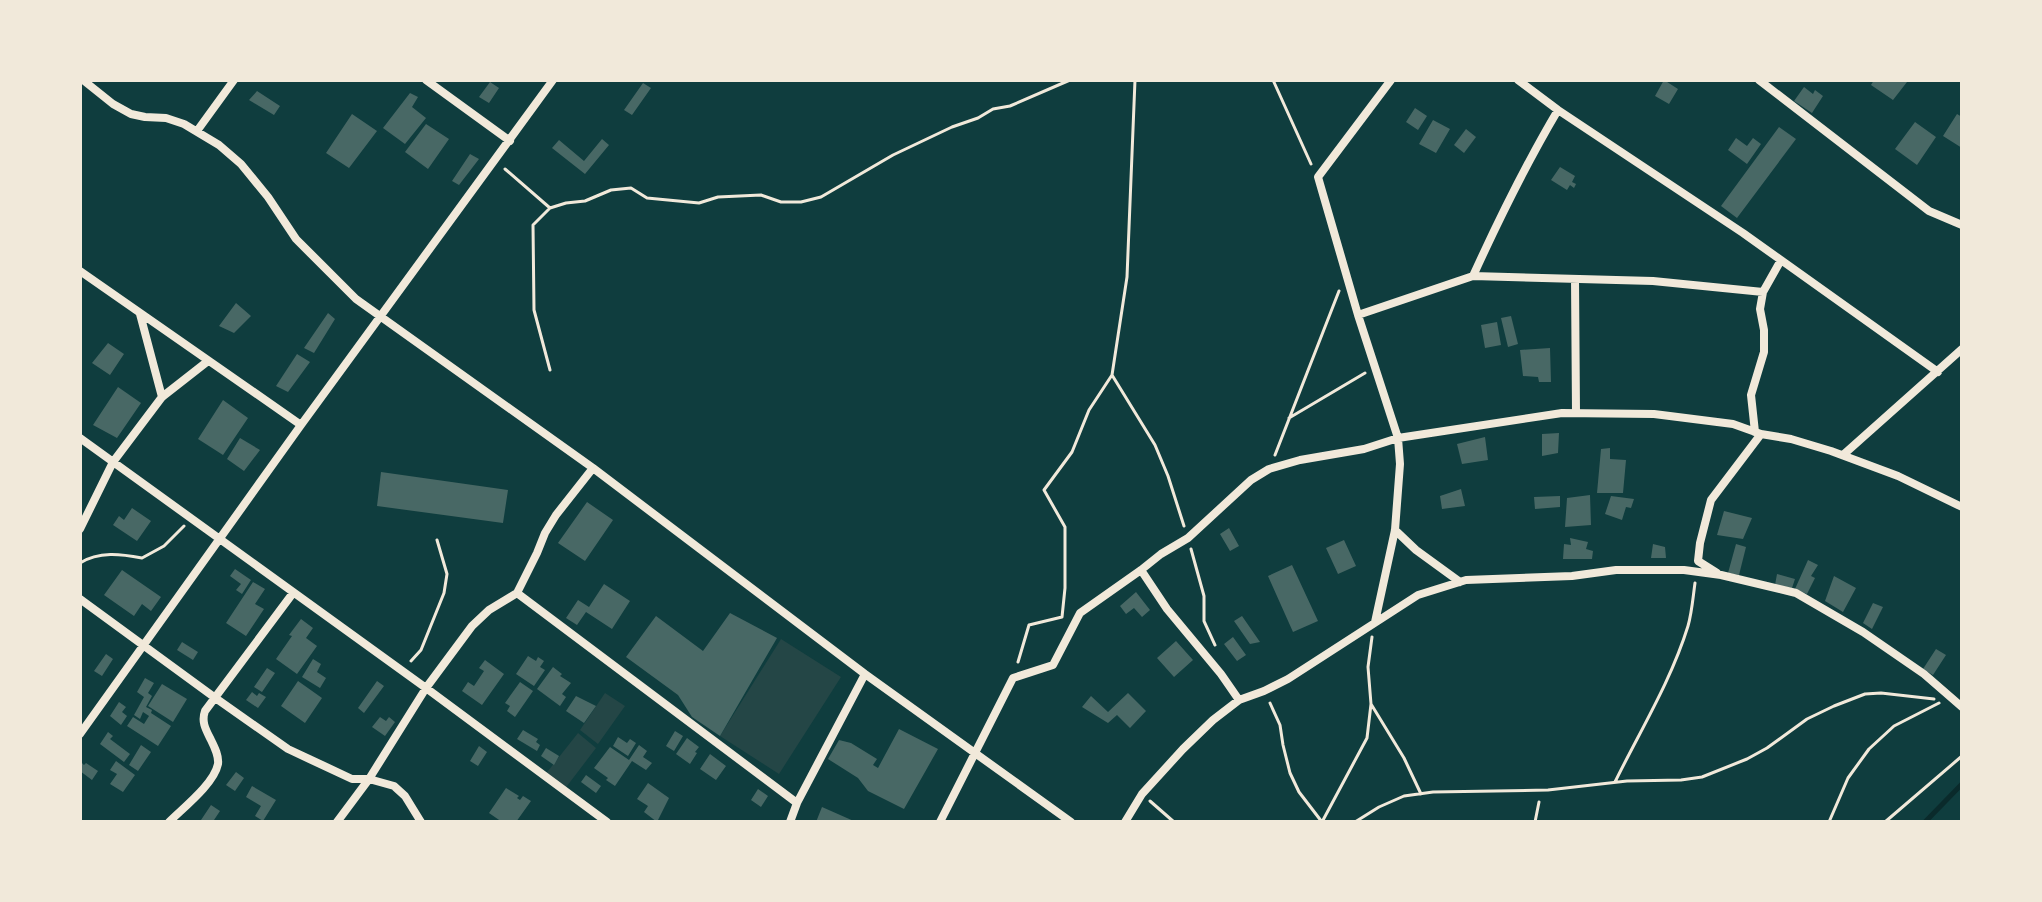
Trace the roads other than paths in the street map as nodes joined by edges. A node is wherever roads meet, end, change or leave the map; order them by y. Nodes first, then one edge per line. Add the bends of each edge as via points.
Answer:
1 (83, 80) edge
2 (234, 80) edge
3 (426, 80) edge
4 (553, 80) edge
5 (1391, 80) edge
6 (1518, 80) edge
7 (1759, 80) edge
8 (1558, 110) junction
9 (197, 131) junction
10 (510, 141) junction
11 (1962, 225) edge
12 (1781, 260) junction
13 (80, 271) edge
14 (1473, 276) junction
15 (1575, 279) junction
16 (1763, 292) junction
17 (140, 314) junction
18 (1358, 315) junction
19 (381, 318) junction
20 (1962, 349) edge
21 (208, 361) junction
22 (1938, 372) junction
23 (162, 397) junction
24 (1576, 413) junction
25 (301, 425) junction
26 (1758, 433) junction
27 (80, 438) edge
28 (1398, 438) junction
29 (1843, 455) junction
30 (113, 462) junction
31 (593, 468) junction
32 (1962, 507) edge
33 (80, 529) edge
34 (1395, 530) junction
35 (220, 540) junction
36 (1141, 570) junction
37 (1721, 575) junction
38 (1460, 582) junction
39 (293, 593) junction
40 (517, 593) junction
41 (80, 599) edge
42 (1375, 622) junction
43 (144, 646) junction
44 (865, 674) junction
45 (426, 688) junction
46 (214, 697) junction
47 (1239, 700) junction
48 (1962, 707) edge
49 (80, 734) edge
50 (977, 753) junction
51 (369, 779) junction
52 (797, 803) junction
53 (169, 822) edge
54 (337, 822) edge
55 (421, 822) edge
56 (607, 822) edge
57 (790, 822) edge
58 (940, 822) edge
59 (1071, 822) edge
60 (1125, 822) edge

1 - 9 street via 131,114 166,118
2 - 9 street
3 - 10 street
4 - 10 street
5 - 18 street via 1318,177
6 - 8 street
7 - 11 street via 1929,211
8 - 12 street
8 - 14 street
9 - 19 street via 241,164 296,239
10 - 19 street
12 - 16 street
12 - 22 street
13 - 17 street
14 - 15 street
14 - 18 street
15 - 16 street
15 - 24 street
16 - 26 street via 1764,352 1751,395
17 - 21 street
17 - 23 street
18 - 28 street
19 - 25 street
19 - 31 street
20 - 22 street
21 - 23 street
21 - 25 street
22 - 29 street
23 - 30 street
24 - 26 street via 1654,414 1733,424
24 - 28 street
25 - 35 street
26 - 29 street
26 - 37 street via 1711,500 1698,561
27 - 30 street
28 - 34 street
28 - 36 street via 1269,469
29 - 32 street
30 - 33 street
30 - 35 street
31 - 40 street via 545,533
31 - 44 street
34 - 38 street
34 - 42 street
35 - 39 street
35 - 43 street
36 - 47 street
36 - 50 street via 1080,613 1053,665 1013,678
37 - 38 street via 1616,570
37 - 48 street via 1796,593 1822,607 1924,674
38 - 42 street via 1418,595
39 - 45 street
39 - 46 street
40 - 45 street via 479,617
40 - 52 street
41 - 43 street
42 - 47 street via 1288,679
43 - 46 street
43 - 49 street
44 - 50 street
44 - 52 street
45 - 51 street
45 - 56 street
46 - 51 street via 288,749 352,779
46 - 53 street via 203,718 216,750 216,770
47 - 60 street via 1142,794
50 - 58 street
50 - 59 street
51 - 54 street
51 - 55 street via 400,789
52 - 57 street

